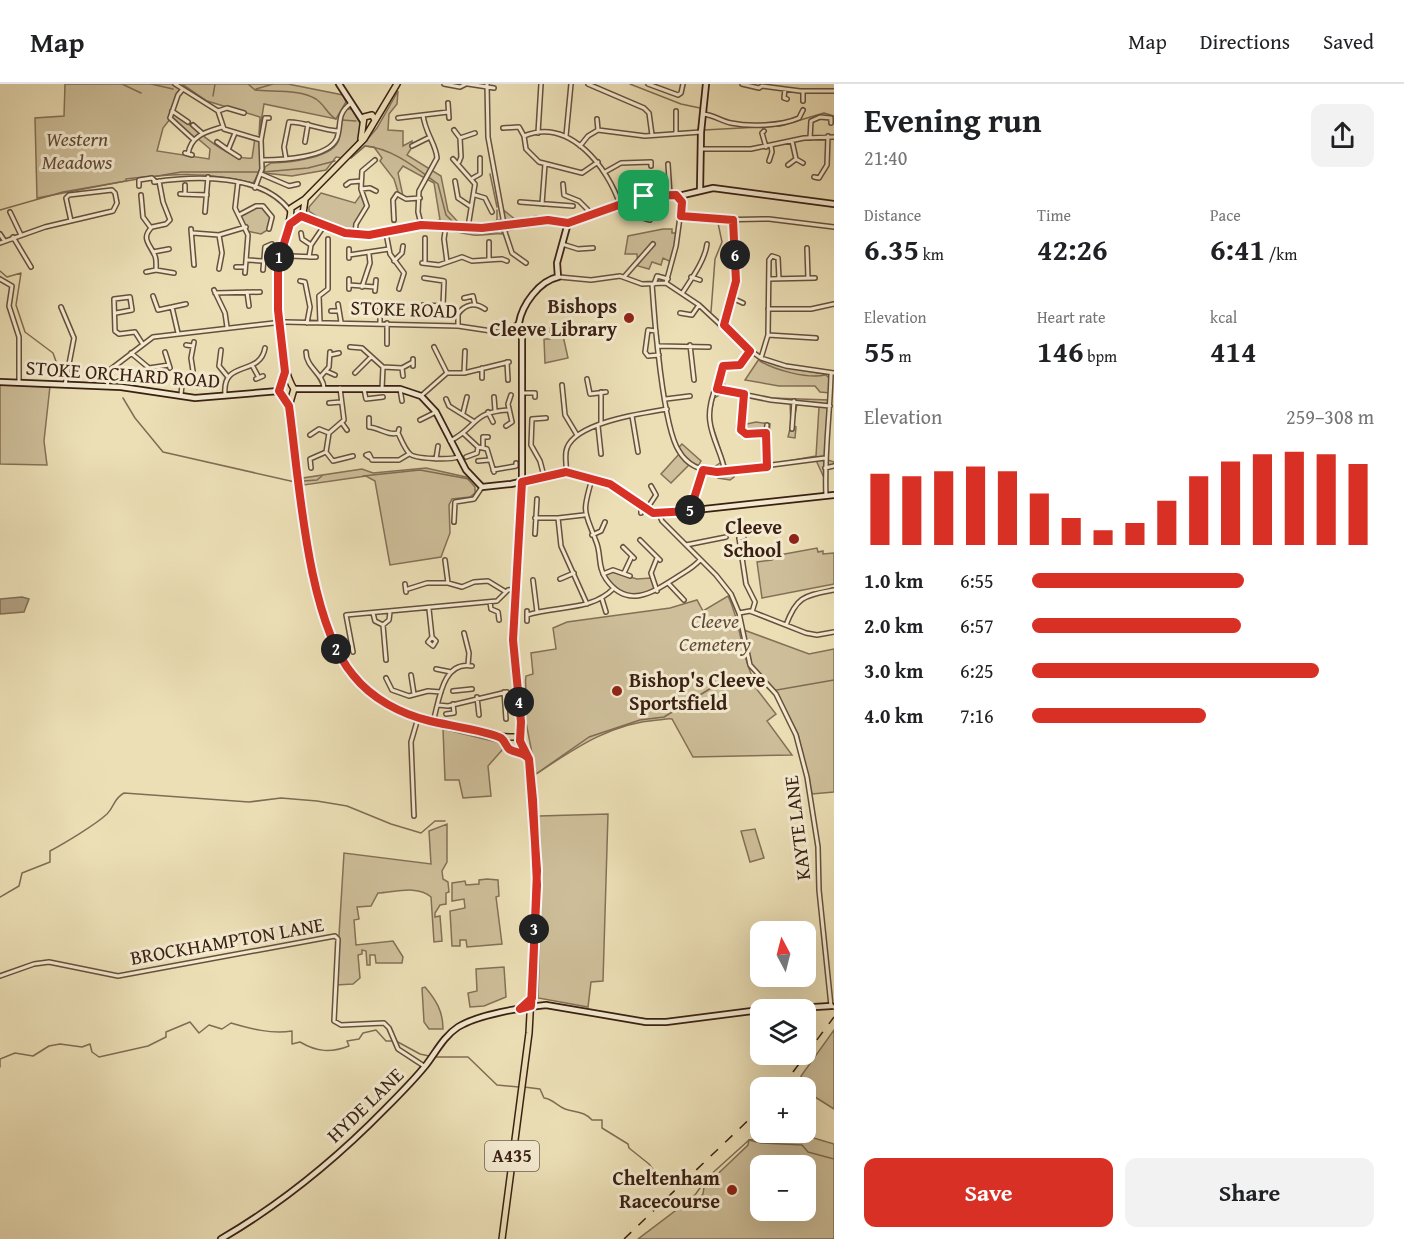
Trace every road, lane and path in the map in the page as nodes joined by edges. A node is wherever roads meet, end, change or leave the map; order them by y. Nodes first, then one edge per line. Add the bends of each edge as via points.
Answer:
1 (175, 84) edge
2 (339, 84) edge
3 (397, 84) edge
4 (444, 84) edge
5 (467, 84) edge
6 (542, 84) edge
7 (571, 84) edge
8 (588, 84) edge
9 (648, 84) edge
10 (683, 84) edge
11 (706, 84) edge
12 (742, 84) edge
13 (805, 84) edge
14 (762, 85) edge
15 (487, 86) edge
16 (494, 88) dead end
17 (183, 89) junction
18 (785, 89) junction
19 (804, 90) junction
20 (834, 91) edge
21 (787, 99) dead end
22 (803, 101) dead end
23 (448, 103) dead end
24 (350, 104) junction
25 (384, 107) junction
26 (803, 110) dead end
27 (172, 111) junction
28 (218, 111) junction
29 (676, 111) dead end
30 (448, 112) junction
31 (244, 113) dead end
32 (703, 114) junction
33 (423, 115) junction
34 (266, 116) dead end
35 (398, 118) dead end
36 (449, 118) dead end
37 (365, 119) junction
38 (597, 119) dead end
39 (188, 122) dead end
40 (374, 123) junction
41 (831, 123) dead end
42 (308, 124) junction
43 (192, 125) dead end
44 (222, 127) junction
45 (503, 128) dead end
46 (454, 130) dead end
47 (598, 130) junction
48 (338, 131) junction
49 (764, 131) dead end
50 (701, 132) junction
51 (202, 133) junction
52 (475, 133) dead end
53 (538, 133) junction
54 (675, 133) junction
55 (235, 134) junction
56 (525, 135) junction
57 (652, 135) junction
58 (566, 136) junction
59 (828, 136) junction
60 (834, 136) edge
61 (428, 138) junction
62 (460, 138) junction
63 (810, 138) junction
64 (194, 140) junction
65 (261, 140) junction
66 (792, 141) junction
67 (217, 142) dead end
68 (305, 142) dead end
69 (360, 142) junction
70 (412, 146) dead end
71 (768, 146) junction
72 (580, 147) junction
73 (701, 149) junction
74 (228, 150) junction
75 (188, 154) dead end
76 (239, 156) dead end
77 (480, 158) dead end
78 (286, 159) junction
79 (453, 159) dead end
80 (796, 159) junction
81 (262, 160) junction
82 (374, 160) dead end
83 (769, 161) dead end
84 (458, 162) junction
85 (597, 162) junction
86 (802, 163) dead end
87 (545, 164) junction
88 (668, 164) dead end
89 (788, 165) dead end
90 (651, 166) dead end
91 (606, 172) junction
92 (261, 174) junction
93 (208, 177) junction
94 (814, 177) dead end
95 (473, 178) junction
96 (361, 181) junction
97 (455, 181) dead end
98 (156, 182) junction
99 (238, 182) junction
100 (298, 184) dead end
101 (563, 184) dead end
102 (185, 185) dead end
103 (346, 185) dead end
104 (139, 186) dead end
105 (395, 187) dead end
106 (255, 188) junction
107 (361, 189) junction
108 (376, 190) dead end
109 (700, 191) junction
110 (397, 194) junction
111 (141, 195) dead end
112 (207, 195) junction
113 (475, 195) junction
114 (673, 195) junction
115 (683, 195) junction
116 (420, 198) junction
117 (638, 198) junction
118 (305, 199) junction
119 (520, 202) dead end
120 (682, 202) junction
121 (296, 204) junction
122 (542, 204) junction
123 (834, 204) edge
124 (285, 205) junction
125 (621, 205) junction
126 (470, 206) junction
127 (573, 206) dead end
128 (303, 209) junction
129 (10, 212) dead end
130 (205, 212) dead end
131 (492, 212) dead end
132 (291, 213) junction
133 (239, 215) junction
134 (592, 216) junction
135 (681, 216) junction
136 (300, 217) junction
137 (309, 218) junction
138 (394, 220) dead end
139 (650, 220) dead end
140 (733, 220) junction
141 (71, 221) junction
142 (568, 223) junction
143 (290, 224) junction
144 (446, 224) junction
145 (421, 225) junction
146 (324, 226) junction
147 (246, 227) junction
148 (468, 227) junction
149 (834, 227) edge
150 (151, 228) junction
151 (504, 228) junction
152 (191, 229) dead end
153 (269, 230) dead end
154 (301, 232) dead end
155 (193, 233) junction
156 (386, 233) junction
157 (0, 234) edge
158 (355, 234) junction
159 (21, 235) junction
160 (219, 235) junction
161 (13, 237) junction
162 (425, 238) dead end
163 (328, 239) dead end
164 (4, 240) junction
165 (489, 242) dead end
166 (0, 243) edge
167 (272, 244) dead end
168 (561, 244) junction
169 (653, 244) dead end
170 (707, 244) dead end
171 (310, 245) junction
172 (402, 246) dead end
173 (593, 248) dead end
174 (807, 248) dead end
175 (169, 249) dead end
176 (349, 249) dead end
177 (389, 249) junction
178 (153, 252) junction
179 (369, 254) junction
180 (290, 256) dead end
181 (297, 256) junction
182 (309, 257) junction
183 (316, 257) dead end
184 (489, 259) junction
185 (248, 260) junction
186 (262, 261) junction
187 (394, 261) junction
188 (507, 261) dead end
189 (296, 262) dead end
190 (447, 262) junction
191 (526, 263) dead end
192 (194, 265) dead end
193 (31, 267) dead end
194 (236, 267) dead end
195 (245, 267) junction
196 (219, 269) dead end
197 (156, 270) junction
198 (263, 270) dead end
199 (146, 272) dead end
200 (174, 273) dead end
201 (245, 273) dead end
202 (558, 277) junction
203 (624, 277) junction
204 (691, 277) junction
205 (424, 278) dead end
206 (808, 278) junction
207 (815, 278) dead end
208 (0, 279) edge
209 (349, 279) dead end
210 (669, 279) junction
211 (769, 279) junction
212 (779, 279) junction
213 (376, 280) dead end
214 (700, 280) dead end
215 (300, 281) dead end
216 (666, 283) junction
217 (653, 284) junction
218 (362, 286) junction
219 (399, 289) dead end
220 (260, 291) dead end
221 (247, 292) junction
222 (683, 292) junction
223 (153, 296) dead end
224 (464, 298) dead end
225 (732, 298) junction
226 (743, 303) dead end
227 (186, 304) dead end
228 (338, 304) dead end
229 (834, 304) edge
230 (423, 305) dead end
231 (474, 305) junction
232 (699, 305) junction
233 (249, 306) dead end
234 (443, 306) junction
235 (61, 307) dead end
236 (172, 307) junction
237 (485, 309) dead end
238 (768, 309) junction
239 (331, 311) dead end
240 (338, 311) junction
241 (375, 311) dead end
242 (116, 313) junction
243 (459, 313) junction
244 (680, 313) dead end
245 (285, 322) dead end
246 (307, 322) junction
247 (320, 322) junction
248 (341, 322) junction
249 (274, 323) dead end
250 (380, 323) junction
251 (387, 323) junction
252 (519, 323) junction
253 (724, 325) junction
254 (458, 326) junction
255 (228, 327) junction
256 (656, 331) junction
257 (178, 333) junction
258 (768, 334) junction
259 (816, 338) dead end
260 (142, 343) junction
261 (387, 344) dead end
262 (186, 345) dead end
263 (690, 345) junction
264 (659, 346) junction
265 (350, 347) dead end
266 (434, 347) dead end
267 (709, 347) dead end
268 (265, 348) dead end
269 (221, 350) dead end
270 (465, 351) dead end
271 (750, 351) junction
272 (165, 352) dead end
273 (306, 352) dead end
274 (339, 352) dead end
275 (131, 353) junction
276 (660, 355) junction
277 (371, 357) junction
278 (761, 357) junction
279 (413, 362) dead end
280 (252, 365) junction
281 (383, 367) junction
282 (402, 368) junction
283 (483, 368) junction
284 (151, 369) junction
285 (285, 372) junction
286 (326, 372) junction
287 (355, 373) dead end
288 (447, 373) junction
289 (464, 373) junction
290 (832, 374) edge
291 (335, 375) dead end
292 (263, 376) dead end
293 (321, 376) junction
294 (403, 376) dead end
295 (143, 377) dead end
296 (228, 377) junction
297 (190, 378) junction
298 (482, 378) dead end
299 (587, 379) dead end
300 (508, 380) dead end
301 (694, 380) dead end
302 (0, 382) edge
303 (19, 383) junction
304 (65, 385) junction
305 (562, 385) dead end
306 (107, 386) junction
307 (197, 386) dead end
308 (280, 388) junction
309 (324, 388) junction
310 (340, 388) junction
311 (292, 389) junction
312 (364, 389) junction
313 (382, 389) junction
314 (400, 389) junction
315 (717, 389) junction
316 (606, 392) dead end
317 (522, 393) junction
318 (601, 393) junction
319 (744, 394) junction
320 (511, 395) dead end
321 (226, 396) junction
322 (421, 396) junction
323 (690, 396) dead end
324 (181, 397) junction
325 (284, 397) junction
326 (383, 397) dead end
327 (467, 397) dead end
328 (494, 397) dead end
329 (535, 397) dead end
330 (446, 399) dead end
331 (666, 399) junction
332 (402, 401) dead end
333 (794, 401) junction
334 (341, 402) junction
335 (329, 403) dead end
336 (289, 406) junction
337 (831, 406) junction
338 (667, 409) junction
339 (508, 410) junction
340 (495, 411) junction
341 (436, 412) junction
342 (463, 412) junction
343 (488, 412) junction
344 (632, 416) junction
345 (832, 417) edge
346 (369, 418) dead end
347 (546, 418) dead end
348 (420, 420) dead end
349 (473, 421) junction
350 (493, 422) dead end
351 (342, 423) junction
352 (600, 424) junction
353 (767, 425) dead end
354 (506, 426) dead end
355 (792, 429) dead end
356 (347, 430) dead end
357 (329, 433) junction
358 (766, 433) junction
359 (464, 434) junction
360 (310, 435) dead end
361 (577, 435) junction
362 (488, 437) dead end
363 (450, 441) junction
364 (438, 446) dead end
365 (478, 447) junction
366 (483, 447) junction
367 (326, 452) junction
368 (638, 452) dead end
369 (409, 454) junction
370 (601, 454) dead end
371 (352, 456) dead end
372 (369, 457) dead end
373 (458, 457) junction
374 (466, 457) dead end
375 (825, 458) junction
376 (436, 459) junction
377 (489, 460) junction
378 (478, 461) dead end
379 (516, 464) dead end
380 (834, 466) edge
381 (767, 467) junction
382 (311, 468) dead end
383 (825, 468) junction
384 (703, 470) junction
385 (566, 472) junction
386 (725, 472) junction
387 (544, 476) junction
388 (592, 479) junction
389 (522, 482) junction
390 (651, 486) dead end
391 (482, 487) junction
392 (834, 495) edge
393 (826, 496) junction
394 (537, 499) dead end
395 (641, 503) junction
396 (647, 508) junction
397 (690, 511) junction
398 (641, 513) dead end
399 (658, 514) junction
400 (585, 515) junction
401 (535, 518) junction
402 (558, 518) junction
403 (454, 522) dead end
404 (604, 522) dead end
405 (535, 534) dead end
406 (592, 535) junction
407 (726, 537) dead end
408 (744, 537) dead end
409 (640, 540) dead end
410 (686, 545) junction
411 (623, 547) dead end
412 (445, 560) dead end
413 (700, 560) junction
414 (574, 573) junction
415 (603, 573) junction
416 (624, 573) junction
417 (630, 576) dead end
418 (560, 579) dead end
419 (533, 580) dead end
420 (448, 583) junction
421 (668, 583) junction
422 (405, 584) dead end
423 (614, 588) junction
424 (515, 590) junction
425 (834, 590) edge
426 (657, 591) junction
427 (507, 592) junction
428 (602, 598) junction
429 (684, 600) dead end
430 (490, 602) junction
431 (587, 604) junction
432 (429, 608) junction
433 (390, 611) junction
434 (537, 612) junction
435 (606, 612) dead end
436 (752, 612) junction
437 (373, 613) junction
438 (739, 613) junction
439 (499, 620) dead end
440 (527, 621) dead end
441 (383, 625) junction
442 (786, 625) junction
443 (834, 632) edge
444 (474, 634) dead end
445 (432, 637) dead end
446 (347, 654) dead end
447 (386, 660) dead end
448 (436, 669) dead end
449 (451, 672) junction
450 (412, 675) dead end
451 (386, 678) dead end
452 (472, 689) dead end
453 (455, 690) dead end
454 (463, 690) junction
455 (441, 693) junction
456 (415, 695) junction
457 (477, 698) junction
458 (464, 700) junction
459 (453, 704) junction
460 (438, 705) junction
461 (446, 714) dead end
462 (479, 715) dead end
463 (418, 718) junction
464 (506, 719) dead end
465 (433, 722) junction
466 (521, 727) junction
467 (512, 737) junction
468 (501, 738) junction
469 (520, 742) junction
470 (507, 745) junction
471 (514, 750) junction
472 (527, 756) junction
473 (414, 816) dead end
474 (0, 976) edge
475 (532, 998) junction
476 (531, 1006) junction
477 (833, 1006) edge
478 (816, 1007) edge
479 (520, 1009) junction
480 (750, 1012) edge
481 (530, 1018) junction
482 (424, 1066) junction
483 (221, 1239) edge
484 (502, 1239) edge

1 - 17 street
2 - 24 street
3 - 25 main road
4 - 5 street
5 - 15 street
6 - 53 street
7 - 58 street
8 - 57 street via 644,108 649,113
9 - 10 street via 678,95
11 - 32 street
12 - 14 street via 759,88
13 - 19 street
14 - 18 street
15 - 16 street
15 - 151 street via 488,137
17 - 27 street
17 - 28 street
18 - 19 street
18 - 21 street
19 - 20 street
19 - 22 street
23 - 30 street
24 - 37 street
24 - 48 street via 339,115
25 - 37 main road
25 - 40 main road
26 - 32 street via 792,121 766,123 733,123
27 - 39 street
27 - 64 street via 171,120
28 - 31 street via 227,108
28 - 44 street
29 - 54 street
30 - 33 street
30 - 36 street
32 - 50 street
33 - 35 street
33 - 61 street
34 - 65 street
37 - 40 main road
37 - 40 main road via 367,127
37 - 69 main road
38 - 47 street
40 - 69 main road
41 - 63 street via 831,118 824,117 811,121
42 - 48 street
42 - 68 street
42 - 78 street via 289,122
43 - 51 street
44 - 51 street
44 - 55 street
45 - 56 street via 519,127
46 - 62 street
47 - 57 street
47 - 72 street
48 - 78 street via 334,143 324,151
49 - 71 street
50 - 54 street
50 - 73 street
51 - 64 street
52 - 62 street
53 - 56 street
53 - 58 street
54 - 57 street
55 - 65 street
55 - 74 street
56 - 87 street via 526,149
58 - 72 street
59 - 60 street
59 - 63 street
59 - 94 street via 826,168 819,178
61 - 70 street
61 - 116 street via 437,158 421,185
62 - 84 street via 462,157
63 - 66 street
64 - 75 street
65 - 81 street
66 - 71 street
66 - 80 street
67 - 74 street
69 - 118 main road
71 - 73 street
71 - 83 street via 772,152
72 - 85 street
73 - 109 street
74 - 76 street
77 - 95 street via 480,174
78 - 81 street
79 - 84 street
80 - 86 street
80 - 89 street
81 - 92 street
82 - 96 street via 362,171
84 - 95 street
85 - 87 street via 582,173
85 - 91 street
87 - 122 street
88 - 114 street
90 - 91 street via 651,162 623,163
91 - 125 street
92 - 100 street via 289,186
92 - 106 street
93 - 98 street
93 - 99 street
93 - 112 street
95 - 113 street
96 - 103 street
96 - 107 street
97 - 126 street via 458,198
98 - 104 street via 152,178 139,180
98 - 150 street via 170,221
99 - 106 street
99 - 133 street
101 - 134 street via 564,195 579,201
102 - 112 street via 182,193
105 - 110 street
106 - 124 street
107 - 108 street via 370,186
107 - 158 street via 367,206 356,224
109 - 115 street
109 - 123 street via 726,189
110 - 116 street via 406,199
110 - 138 street via 393,200
111 - 150 street via 143,217
112 - 130 street
113 - 126 street
113 - 131 street via 485,198
114 - 115 street
114 - 117 street
114 - 120 street
115 - 120 street
116 - 145 street
117 - 125 street
117 - 139 street via 643,218
118 - 121 main road
118 - 128 main road
119 - 122 street
120 - 135 street
121 - 124 street
121 - 128 main road
121 - 132 main road
122 - 127 street
124 - 132 street
125 - 134 street
126 - 148 street
128 - 136 main road
128 - 137 street
129 - 159 street
132 - 136 main road
132 - 143 main road
133 - 147 street
133 - 153 street via 263,206 272,218
134 - 142 street
135 - 140 street
135 - 210 street
136 - 137 street
136 - 143 main road
137 - 146 street
140 - 149 street via 769,219
140 - 225 street via 736,278
141 - 141 street via 112,211 117,203 115,193 112,190 69,195 66,198
141 - 159 street
142 - 151 street via 556,219
142 - 168 street
143 - 285 main road via 277,277
144 - 145 street
144 - 148 street
144 - 190 street
145 - 156 street
146 - 158 street
146 - 171 street
147 - 160 street
147 - 185 street
148 - 151 street
150 - 178 street via 146,241
151 - 191 street via 512,254
152 - 155 street
154 - 171 street via 302,239
155 - 160 street
155 - 192 street
156 - 158 street
156 - 177 street
157 - 164 street
159 - 161 street
160 - 196 street
161 - 164 street
161 - 193 street
162 - 190 street via 423,262
163 - 247 street via 328,289 319,296
164 - 166 street
165 - 184 street
167 - 186 street via 264,244
168 - 173 street
168 - 202 street
169 - 203 street
170 - 204 street via 705,257
171 - 182 street
172 - 187 street via 402,253
174 - 206 street
175 - 178 street
176 - 179 street via 349,257
177 - 179 street
177 - 187 street
178 - 197 street
179 - 218 street
180 - 181 street
181 - 182 street
181 - 189 street
182 - 183 street
184 - 188 street
184 - 190 street via 462,257
185 - 186 street
185 - 195 street
186 - 198 street
187 - 219 street via 404,273
194 - 195 street
195 - 201 street
197 - 199 street
197 - 200 street
202 - 203 street
202 - 252 street via 535,292
203 - 217 street via 639,284
204 - 214 street
204 - 222 street
205 - 234 street via 444,281
206 - 207 street
206 - 212 street
208 - 303 street via 12,286 9,306 19,337
209 - 218 street via 349,287
210 - 216 street
210 - 217 street via 658,276
211 - 212 street
211 - 212 street via 769,260 774,256 778,258
211 - 238 street
213 - 218 street via 375,289
215 - 246 street via 305,282 309,297
216 - 217 street
216 - 222 street
217 - 256 street
220 - 221 street
221 - 233 street
221 - 255 street via 214,292
222 - 232 street
223 - 236 street via 158,310
224 - 231 street via 473,296
225 - 226 street
225 - 253 street
227 - 236 street
228 - 240 street
229 - 238 street
230 - 234 street
231 - 237 street
231 - 243 street
232 - 244 street via 692,315
232 - 253 street
234 - 243 street
235 - 304 street via 74,338
236 - 257 street
238 - 258 street
239 - 240 street
240 - 248 street
241 - 250 street via 380,311
242 - 242 street via 114,299 130,297 131,311
242 - 260 street via 116,332 135,332
243 - 254 street
245 - 246 street, STOKE ROAD
246 - 247 street, STOKE ROAD
247 - 248 street, STOKE ROAD
248 - 250 street, STOKE ROAD
249 - 255 street
250 - 251 street, STOKE ROAD
251 - 254 street, STOKE ROAD
251 - 261 street
252 - 254 street, STOKE ROAD via 501,332
252 - 317 street
253 - 271 street
255 - 257 street
256 - 264 street
256 - 276 street via 648,330 646,355
257 - 260 street
258 - 259 street
258 - 278 street
260 - 275 street
262 - 297 street via 193,344
263 - 264 street
263 - 267 street
263 - 301 street
264 - 276 street
265 - 277 street via 362,348
266 - 288 street
268 - 280 street via 262,357
269 - 296 street via 219,366
270 - 289 street
271 - 278 street
271 - 315 street via 740,365 723,366
272 - 284 street via 170,367
273 - 293 street via 307,361
274 - 286 street via 330,354
275 - 284 street
275 - 306 street via 110,370
276 - 331 street
277 - 281 street
277 - 287 street
278 - 290 street
279 - 282 street
280 - 292 street via 257,377
280 - 296 street
281 - 282 street
281 - 313 street
282 - 294 street
283 - 289 street
283 - 298 street
283 - 300 street via 508,362
284 - 295 street via 149,378
285 - 308 main road
285 - 311 main road
286 - 291 street
286 - 293 street
288 - 289 street
288 - 322 street
290 - 337 street
293 - 309 street
296 - 321 street
297 - 307 street
297 - 324 street via 182,384
299 - 318 street via 590,394
302 - 303 street, STOKE ORCHARD ROAD
303 - 304 street, STOKE ORCHARD ROAD
304 - 306 street, STOKE ORCHARD ROAD
305 - 361 street via 565,415
306 - 324 street, STOKE ORCHARD ROAD
308 - 311 main road
308 - 321 street, STOKE ORCHARD ROAD
308 - 325 main road
309 - 310 street
309 - 311 street
310 - 312 street
310 - 334 street
311 - 325 main road
311 - 336 main road
312 - 313 street
312 - 326 street via 366,399
313 - 314 street
314 - 322 street
314 - 332 street
315 - 319 street
315 - 386 street via 709,419
316 - 318 street
317 - 329 street via 535,393
317 - 389 street
318 - 352 street
319 - 333 street
319 - 358 street via 741,430 746,434
320 - 339 street
321 - 324 street, STOKE ORCHARD ROAD
322 - 341 street
323 - 331 street
325 - 336 main road
327 - 342 street
328 - 340 street
330 - 342 street via 449,406
331 - 338 street
333 - 337 street
333 - 355 street
334 - 335 street
334 - 351 street via 345,414
336 - 463 main road via 310,550 331,637 341,658 366,689
337 - 345 street
338 - 344 street
338 - 384 street via 678,451
339 - 340 street
339 - 354 street via 512,422
340 - 343 street
341 - 348 street
341 - 363 street
342 - 349 street
343 - 349 street
343 - 350 street
344 - 352 street
344 - 368 street
345 - 375 street
346 - 369 street via 369,427 388,434 398,431
347 - 387 street via 533,418 529,427 531,445
349 - 359 street
351 - 356 street
351 - 357 street
352 - 361 street
352 - 370 street
353 - 358 street
357 - 360 street via 319,429
357 - 367 street
358 - 381 street
359 - 363 street
359 - 365 street
361 - 385 street via 567,447
362 - 366 street via 483,437
363 - 373 street
364 - 376 street
365 - 366 street
365 - 374 street via 477,453
366 - 377 street
367 - 371 street via 333,461
367 - 382 street via 310,459
369 - 372 street via 399,460
369 - 376 street
373 - 376 street
373 - 391 street
375 - 381 street
375 - 383 street
377 - 378 street
377 - 379 street via 494,471
380 - 383 street
381 - 386 street
383 - 393 street
384 - 386 street
384 - 397 street
385 - 387 street
385 - 388 street
387 - 389 street
388 - 395 street via 610,484
388 - 400 street
389 - 391 street
389 - 424 street
390 - 396 street via 656,495
391 - 403 street via 474,499 455,502
392 - 393 street
393 - 397 street
394 - 401 street
395 - 396 street
395 - 398 street
396 - 399 street
397 - 399 street
399 - 410 street, KAYTE LANE
400 - 402 street
400 - 406 street
401 - 402 street
401 - 405 street
402 - 414 street via 561,544
404 - 406 street via 601,531
406 - 415 street
407 - 410 street
408 - 436 street via 739,538 746,584 755,602
409 - 426 street via 659,559 652,565 651,576
410 - 413 street, KAYTE LANE
411 - 416 street via 633,557
412 - 420 street
413 - 421 street
413 - 438 street, KAYTE LANE via 720,580
414 - 418 street
414 - 431 street
415 - 416 street
415 - 423 street
416 - 417 street
419 - 434 street
420 - 422 street via 427,583 407,591
420 - 427 street via 462,587 490,581
421 - 426 street
421 - 429 street
423 - 426 street via 635,596
423 - 428 street
424 - 427 street
424 - 466 street via 513,640
425 - 442 street via 799,600
427 - 430 street via 505,599
428 - 431 street
428 - 435 street
430 - 432 street
430 - 439 street
431 - 434 street
432 - 433 street
432 - 445 street
433 - 437 street
433 - 441 street via 389,620
434 - 440 street via 527,613
436 - 438 street
436 - 442 street
437 - 441 street via 375,621
437 - 446 street via 345,615 353,651
438 - 477 street, KAYTE LANE via 750,665 777,696 802,756 818,847 819,890
441 - 447 street
442 - 443 street via 814,635
444 - 449 street via 465,634 470,666
448 - 449 street
449 - 455 street
450 - 456 street
451 - 456 street via 393,691
452 - 454 street
453 - 454 street
454 - 458 street
455 - 456 street
455 - 460 street
457 - 458 street
457 - 462 street
457 - 464 street via 506,692
458 - 459 street
459 - 460 street
459 - 461 street via 454,713
460 - 465 street
463 - 465 main road
463 - 473 street via 411,742
465 - 468 main road
466 - 467 street
466 - 469 street
467 - 468 main road
467 - 469 main road
467 - 470 main road
468 - 470 main road
469 - 471 main road
469 - 472 main road, A435
470 - 471 main road
471 - 472 main road
472 - 475 main road, A435 via 537,870
474 - 482 street, BROCKHAMPTON LANE via 49,962 118,976 335,936 338,939 334,1021 341,1025 384,1023 398,1049
475 - 476 main road, A435
475 - 479 street
476 - 479 street, HYDE LANE
476 - 480 street, HYDE LANE via 560,1006 646,1022
476 - 481 main road, A435
477 - 478 street, HYDE LANE
479 - 481 street
479 - 482 street, HYDE LANE via 456,1028
481 - 484 main road, A435
482 - 483 street, HYDE LANE via 379,1115 323,1165 254,1219

